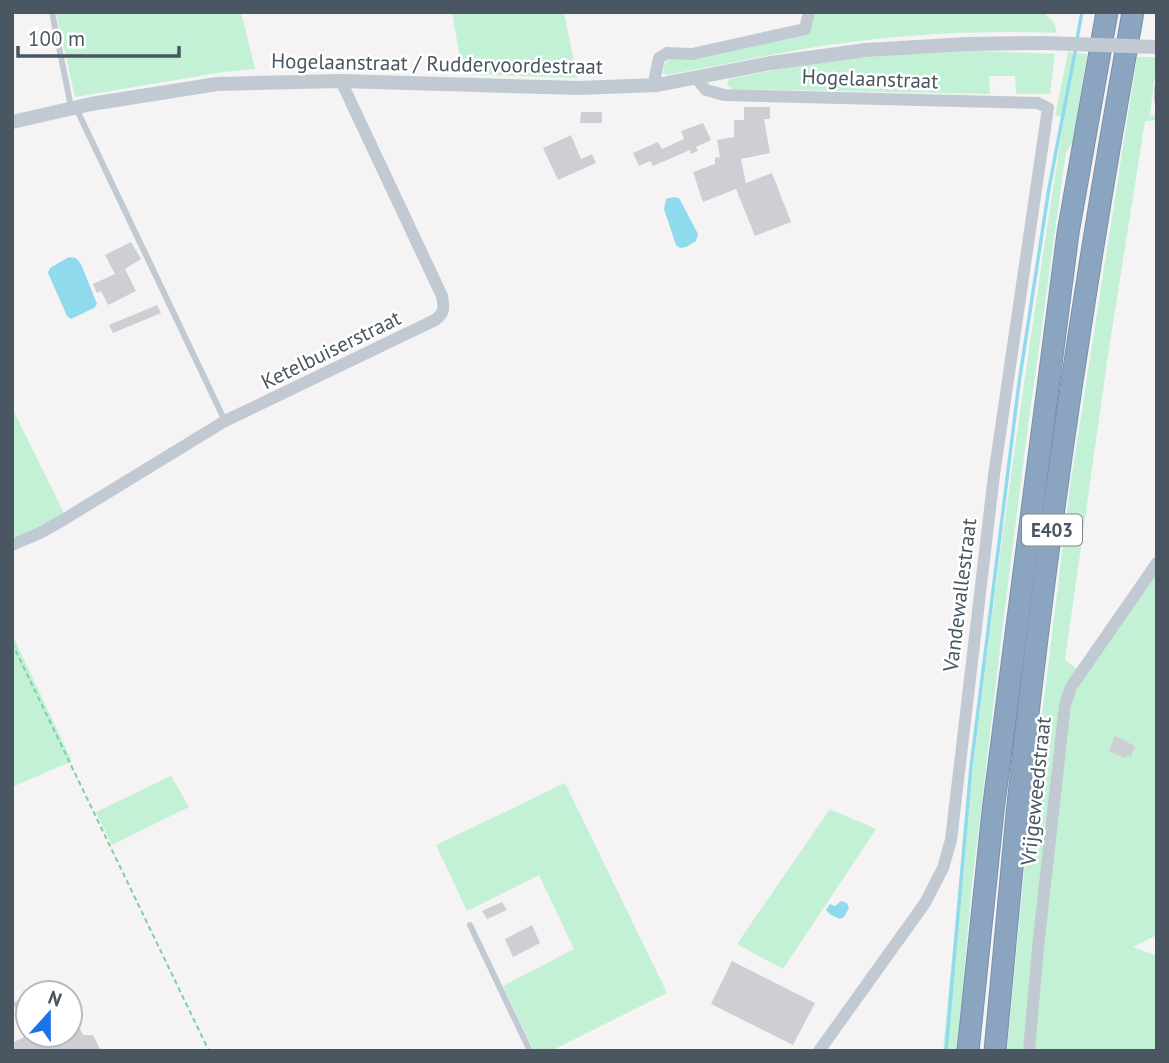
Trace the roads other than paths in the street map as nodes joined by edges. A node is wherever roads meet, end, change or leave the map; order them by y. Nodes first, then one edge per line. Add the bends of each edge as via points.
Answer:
1 (52, 12) edge
2 (809, 12) edge
3 (1107, 12) edge
4 (1133, 12) edge
5 (1157, 47) edge
6 (697, 79) junction
7 (341, 81) junction
8 (657, 85) junction
9 (1157, 88) edge
10 (1157, 101) edge
11 (74, 108) junction
12 (1048, 108) joint
13 (12, 122) edge
14 (225, 421) junction
15 (12, 545) edge
16 (1157, 563) edge
17 (470, 925) dead end
18 (530, 1051) edge
19 (819, 1051) edge
20 (968, 1051) edge
21 (995, 1051) edge
22 (1029, 1051) edge

1 - 11 lane
2 - 8 street via 805,29 692,54 667,53 659,58
3 - 20 highway, E403 via 1068,233 993,811
4 - 21 highway, E403 via 1075,362 1045,579
5 - 6 street, Hogelaanstraat / Ruddervoordestraat, bridge via 1044,43 866,50
6 - 8 street, Hogelaanstraat / Ruddervoordestraat
6 - 12 street, Hogelaanstraat via 706,90 724,95 1038,103
7 - 8 street, Hogelaanstraat / Ruddervoordestraat via 579,88
7 - 11 street, Hogelaanstraat / Ruddervoordestraat via 217,83
7 - 14 street, Ketelbuiserstraat via 442,296 444,310 435,320
9 - 10 lane
11 - 13 street, Hogelaanstraat / Ruddervoordestraat
11 - 14 lane
12 - 19 street, Vandewallestraat via 994,474 951,840 925,903
14 - 15 street, Ketelbuiserstraat via 64,520
16 - 22 street, Vrijgeweedstraat via 1071,687 1065,705
17 - 18 lane

